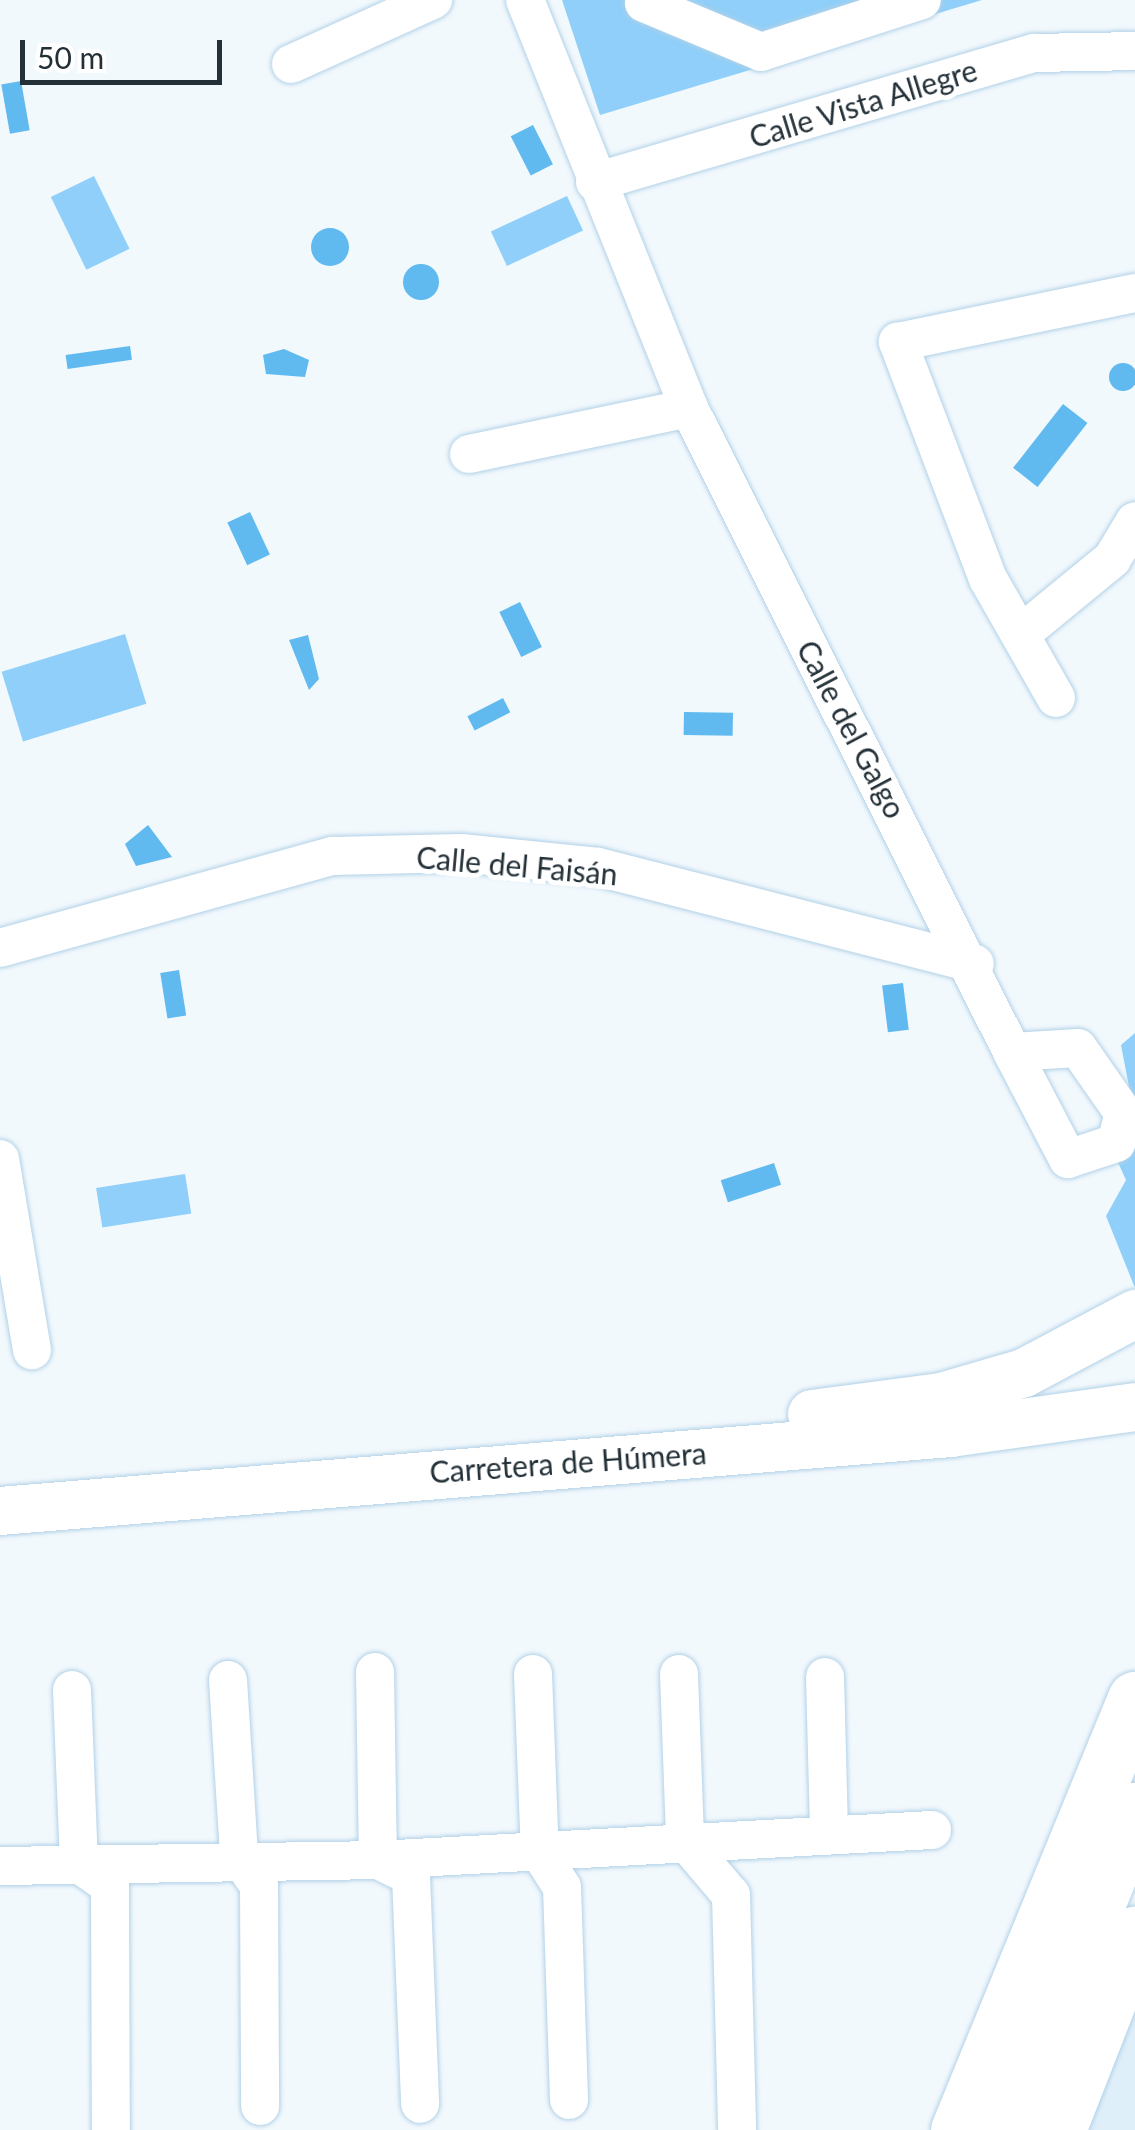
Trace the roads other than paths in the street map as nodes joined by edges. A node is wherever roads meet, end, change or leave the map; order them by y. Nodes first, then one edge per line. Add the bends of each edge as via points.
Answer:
1 (434, 0) edge
2 (525, 0) edge
3 (922, 0) edge
4 (644, 3) dead end
5 (1135, 51) edge
6 (291, 64) dead end
7 (595, 182) junction
8 (1135, 293) edge
9 (688, 408) junction
10 (469, 454) dead end
11 (1135, 522) edge
12 (1022, 633) junction
13 (1056, 698) dead end
14 (0, 948) edge
15 (976, 964) junction
16 (1012, 1052) junction
17 (0, 1159) edge
18 (1135, 1314) edge
19 (32, 1350) dead end
20 (1135, 1408) edge
21 (198, 1489) junction
22 (0, 1511) edge
23 (375, 1672) dead end
24 (533, 1674) dead end
25 (679, 1674) dead end
26 (825, 1677) dead end
27 (228, 1680) dead end
28 (1135, 1680) edge
29 (72, 1690) dead end
30 (1135, 1700) edge
31 (1112, 1756) junction
32 (1135, 1810) edge
33 (932, 1830) dead end
34 (829, 1834) junction
35 (684, 1842) junction
36 (540, 1853) junction
37 (239, 1857) junction
38 (378, 1860) junction
39 (79, 1864) junction
40 (0, 1866) edge
41 (1135, 1934) edge
42 (570, 2100) dead end
43 (420, 2104) dead end
44 (260, 2106) dead end
45 (110, 2130) edge
46 (737, 2130) edge
47 (958, 2130) edge
48 (1007, 2130) edge
49 (1058, 2130) edge

1 - 6 street
2 - 7 street, Calle del Galgo
3 - 4 street via 761,52
5 - 7 street, Calle Vista Allegre via 1034,53
7 - 9 street, Calle del Galgo
8 - 12 street via 898,342 988,579
9 - 10 street
9 - 15 street, Calle del Galgo
11 - 12 street via 1112,559
12 - 13 street
14 - 15 street, Calle del Faisán via 332,856 461,853 598,867
15 - 16 street, Calle del Galgo
16 - 16 street, Calle del Galgo via 1078,1048 1124,1114 1116,1143 1068,1159
17 - 19 street
18 - 21 main road via 1024,1372 941,1396
20 - 21 main road, Carretera de Húmera via 950,1434
21 - 22 main road, Carretera de Húmera
23 - 38 street
24 - 36 street
25 - 35 street
26 - 34 street
27 - 37 street
28 - 31 highway
29 - 39 street
30 - 31 highway
31 - 47 highway
32 - 48 highway
33 - 34 street
34 - 35 street
35 - 36 street
35 - 46 street via 731,1895
36 - 38 street
36 - 42 street via 562,1887
37 - 38 street
37 - 39 street
37 - 44 street via 258,1886
38 - 43 street via 411,1876
39 - 40 street
39 - 45 street via 110,1886
41 - 49 highway

